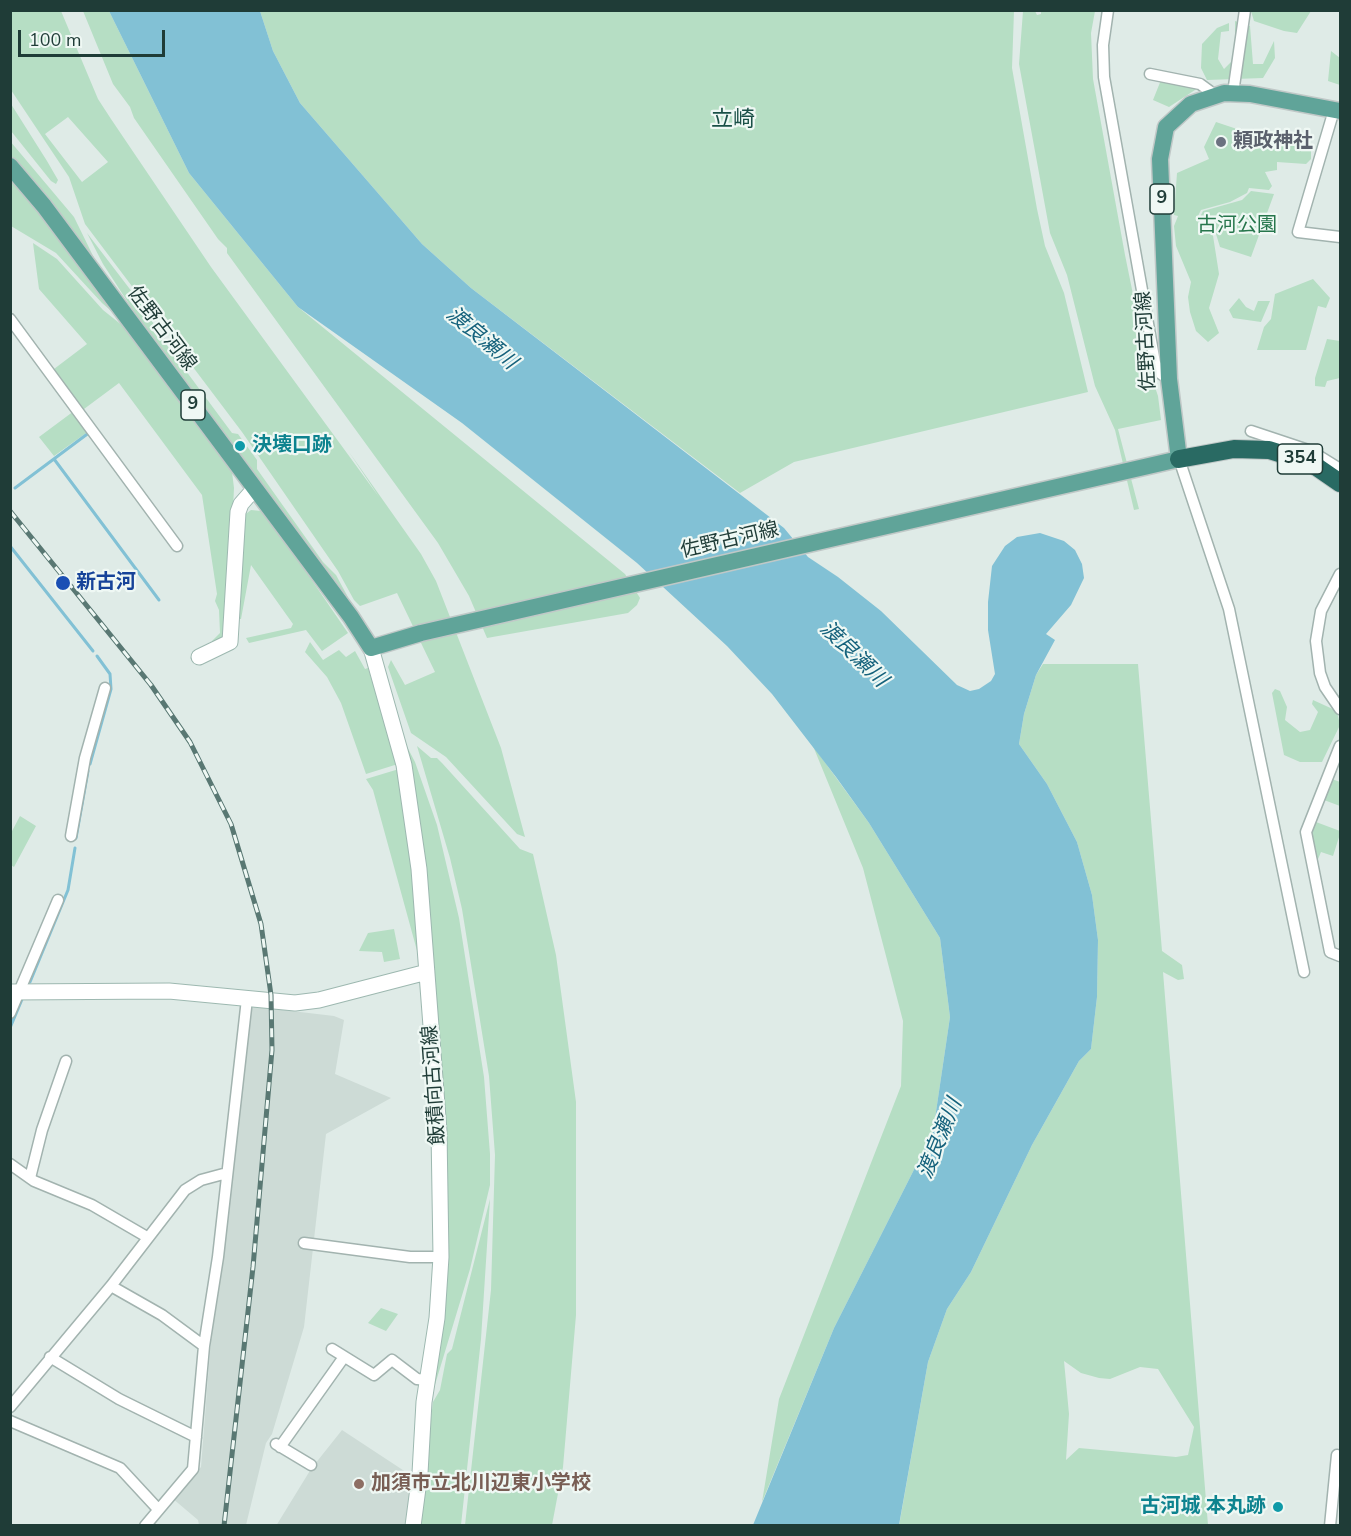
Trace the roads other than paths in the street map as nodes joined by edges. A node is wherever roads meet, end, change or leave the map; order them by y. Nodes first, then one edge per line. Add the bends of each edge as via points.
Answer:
1 (1108, 10) edge
2 (1245, 10) edge
3 (1150, 74) dead end
4 (1233, 93) junction
5 (1215, 95) junction
6 (1337, 110) edge
7 (10, 166) edge
8 (1341, 237) edge
9 (10, 319) edge
10 (1169, 379) junction
11 (1253, 440) junction
12 (1173, 460) junction
13 (1341, 469) edge
14 (1341, 483) edge
15 (255, 488) junction
16 (177, 546) dead end
17 (1341, 574) edge
18 (378, 646) junction
19 (199, 657) dead end
20 (105, 688) dead end
21 (1341, 709) edge
22 (1341, 746) edge
23 (71, 836) dead end
24 (58, 900) dead end
25 (1341, 956) edge
26 (427, 972) junction
27 (1304, 972) dead end
28 (15, 992) edge
29 (247, 999) junction
30 (10, 1013) edge
31 (66, 1061) dead end
32 (10, 1164) edge
33 (227, 1173) junction
34 (30, 1178) junction
35 (147, 1237) junction
36 (304, 1242) dead end
37 (441, 1257) junction
38 (111, 1286) junction
39 (204, 1346) junction
40 (332, 1349) dead end
41 (50, 1357) junction
42 (344, 1357) junction
43 (428, 1380) junction
44 (10, 1407) edge
45 (10, 1421) edge
46 (196, 1437) junction
47 (1341, 1461) edge
48 (311, 1465) dead end
49 (157, 1508) junction
50 (145, 1526) edge
51 (413, 1526) edge
52 (1330, 1526) edge

1 - 10 street via 1104,77 1155,363
2 - 4 street
3 - 5 street via 1200,84
4 - 5 main road, 佐野古河線 / 9
4 - 6 main road, 佐野古河線 / 9
5 - 10 main road, 佐野古河線 / 9 via 1191,104 1173,119 1166,127 1161,149
6 - 8 street via 1298,232
7 - 15 main road, 佐野古河線 / 9
9 - 16 street
10 - 12 main road, 佐野古河線 / 9
11 - 12 highway, 354
11 - 13 street via 1311,451
11 - 14 highway, 354 via 1297,458
12 - 18 main road, 佐野古河線
12 - 27 street via 1229,609
15 - 18 main road, 佐野古河線 / 9 via 365,635
15 - 19 main road via 238,512 230,642
17 - 21 street via 1321,611 1316,641 1325,687
18 - 26 main road, 飯積向古河線 via 404,765 419,869
20 - 23 street
22 - 25 street via 1306,832 1330,952
24 - 28 street
26 - 29 main road via 319,1000 295,1003
26 - 37 main road, 飯積向古河線 via 440,1131
28 - 29 main road via 169,991
28 - 30 street
29 - 33 street
31 - 34 street
32 - 34 street
33 - 35 street via 201,1180 185,1190
33 - 39 street
34 - 35 street via 92,1205
35 - 38 street
36 - 37 street via 410,1257
37 - 43 main road, 飯積向古河線 via 436,1333
38 - 39 street via 162,1315
38 - 41 street
39 - 46 street
40 - 42 street
41 - 44 street
41 - 46 street via 120,1399
42 - 43 street via 374,1376 392,1360 417,1378
42 - 48 street via 278,1445
43 - 51 main road, 飯積向古河線
45 - 49 street via 120,1468
46 - 49 street via 193,1470
47 - 52 street via 1337,1455
49 - 50 street

